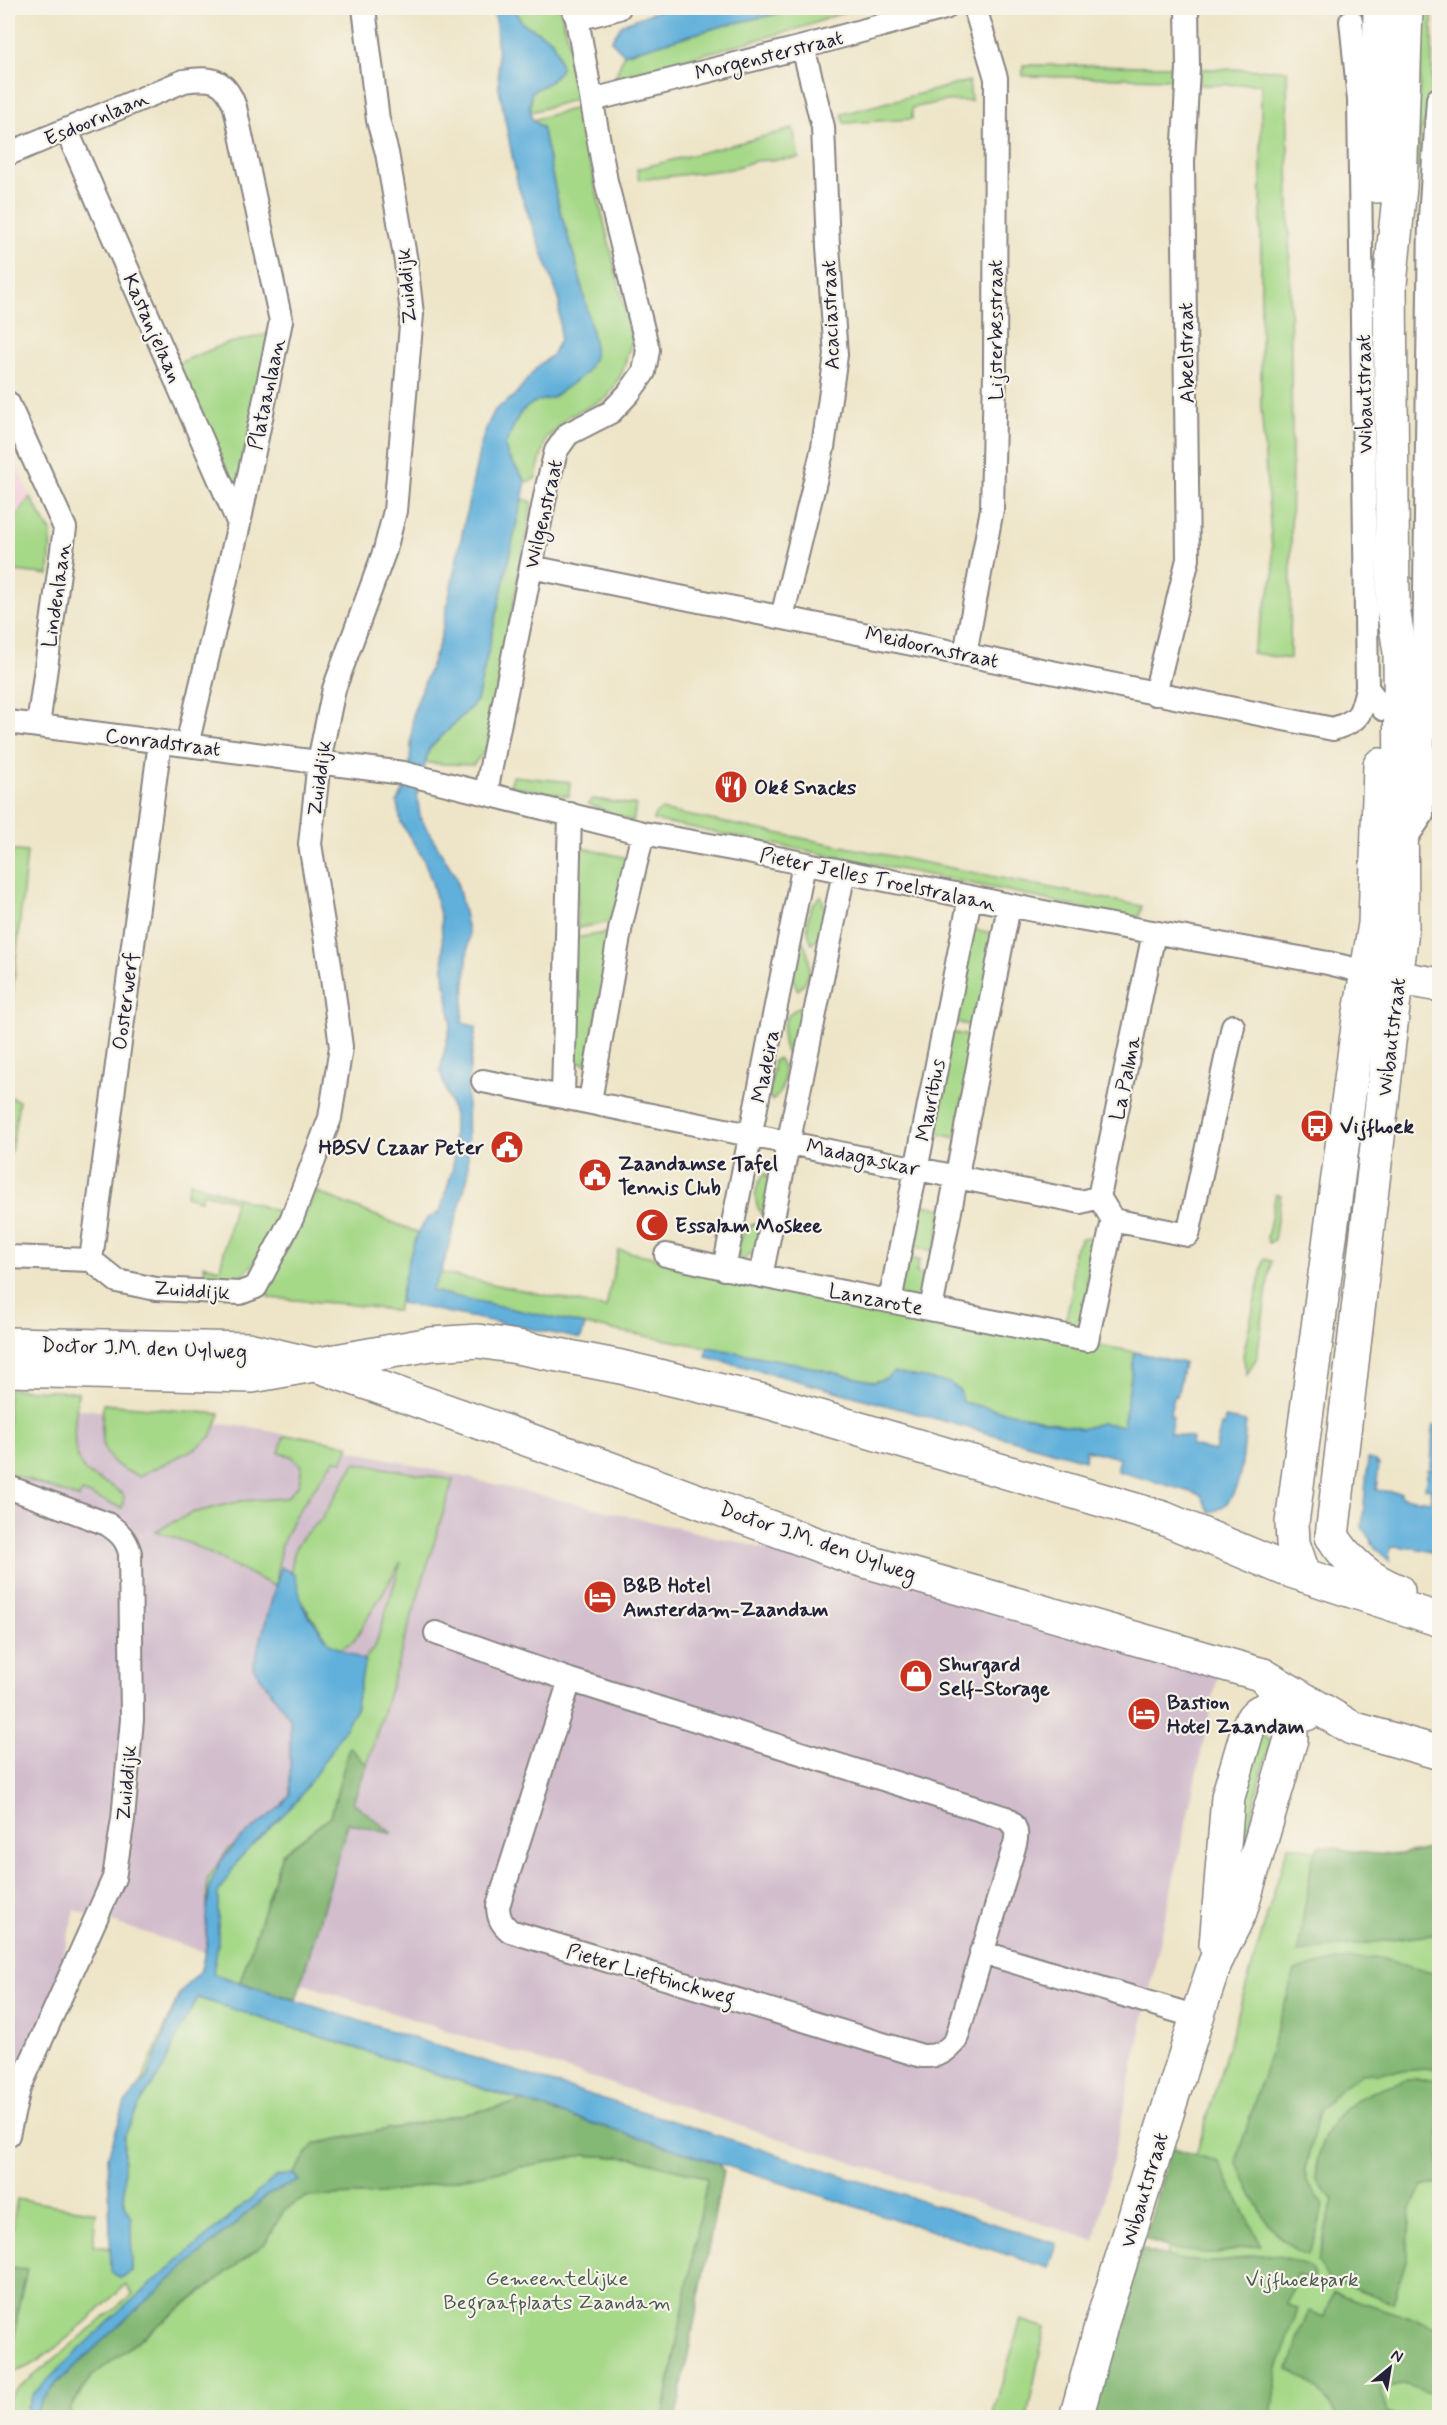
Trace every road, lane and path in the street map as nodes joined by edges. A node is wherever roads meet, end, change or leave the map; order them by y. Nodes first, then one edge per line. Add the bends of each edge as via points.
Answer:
1 (364, 8) edge
2 (619, 8) edge
3 (945, 8) edge
4 (975, 8) edge
5 (1187, 8) edge
6 (1380, 8) edge
7 (1406, 8) edge
8 (575, 13) edge
9 (1351, 21) dead end
10 (803, 47) junction
11 (184, 81) joint
12 (1438, 99) edge
13 (592, 100) junction
14 (1369, 100) junction
15 (67, 131) junction
16 (8, 154) edge
17 (1400, 187) junction
18 (1430, 218) junction
19 (1390, 284) junction
20 (8, 403) edge
21 (239, 524) junction
22 (531, 567) junction
23 (1393, 608) junction
24 (782, 617) junction
25 (965, 654) junction
26 (1155, 694) junction
27 (1375, 698) junction
28 (8, 722) edge
29 (38, 726) junction
30 (1333, 729) joint
31 (160, 742) junction
32 (187, 745) junction
33 (1432, 754) edge
34 (319, 761) junction
35 (486, 792) junction
36 (570, 814) junction
37 (643, 833) junction
38 (1402, 844) junction
39 (804, 864) junction
40 (844, 872) junction
41 (970, 898) junction
42 (1009, 906) junction
43 (1154, 933) junction
44 (1366, 972) junction
45 (1398, 978) junction
46 (1440, 985) edge
47 (1233, 1026) dead end
48 (483, 1081) dead end
49 (563, 1096) junction
50 (590, 1101) junction
51 (751, 1134) junction
52 (788, 1142) junction
53 (916, 1168) junction
54 (956, 1177) junction
55 (1100, 1197) junction
56 (1113, 1220) junction
57 (666, 1255) dead end
58 (8, 1257) edge
59 (91, 1260) junction
60 (724, 1269) junction
61 (761, 1276) junction
62 (890, 1301) junction
63 (931, 1309) junction
64 (8, 1344) edge
65 (316, 1365) junction
66 (8, 1370) edge
67 (8, 1487) edge
68 (1304, 1575) junction
69 (1440, 1606) edge
70 (1440, 1620) edge
71 (436, 1634) dead end
72 (1263, 1675) junction
73 (570, 1680) junction
74 (1289, 1711) junction
75 (1352, 1728) junction
76 (1440, 1753) edge
77 (981, 1952) junction
78 (1215, 1963) junction
79 (1197, 2017) junction
80 (8, 2135) edge
81 (1076, 2418) edge

1 - 34 street, Zuiddijk via 378,120 387,153 412,314 395,511 385,550 334,690
2 - 8 street
3 - 10 street, Morgensterstraat
4 - 25 street, Lijsterbesstraat via 996,78 995,372 992,509
5 - 26 street, Abeelstraat via 1184,161 1188,559
6 - 14 main road, Wibautstraat
7 - 17 main road, Wibautstraat
8 - 13 street, Wilgenstraat
9 - 14 street, Wibautstraat
10 - 13 street, Morgensterstraat
10 - 24 street, Acaciastraat via 823,127 836,355 823,448
11 - 15 street, Esdoornlaan
11 - 21 street, Plataanlaan via 208,77 230,92 281,321
12 - 18 street
13 - 22 street, Wilgenstraat via 606,182 648,350 644,372 629,393 611,412 568,434 556,451
14 - 19 main road, Wibautstraat via 1377,227
14 - 27 street, Wibautstraat
15 - 16 street, Esdoornlaan
15 - 21 street, Kastanjelaan
17 - 18 street
17 - 19 main road, Wibautstraat
18 - 33 street
19 - 23 main road, Wibautstraat
20 - 29 street, Lindenlaan via 65,528
21 - 32 street, Plataanlaan
22 - 24 street, Meidoornstraat
22 - 35 street, Wilgenstraat
23 - 27 main road, Wibautstraat
23 - 38 main road, Wibautstraat via 1400,652
24 - 25 street, Meidoornstraat
25 - 26 street, Meidoornstraat
26 - 30 street, Meidoornstraat
27 - 30 street, Wibautstraat via 1351,723
27 - 44 main road, Wibautstraat via 1375,924
28 - 29 street, Conradstraat
29 - 31 street, Conradstraat
31 - 32 street, Conradstraat
31 - 59 street, Oosterwerf
32 - 34 street, Conradstraat
33 - 38 street via 1422,815
34 - 35 street, Pieter Jelles Troelstralaan via 414,775
34 - 59 street, Zuiddijk via 310,844 341,1047 330,1118 292,1218 256,1287 240,1293 156,1289 117,1281
35 - 36 street, Pieter Jelles Troelstralaan
36 - 37 street, Pieter Jelles Troelstralaan
36 - 49 street
37 - 39 street, Pieter Jelles Troelstralaan
37 - 50 street via 621,925
38 - 45 main road, Wibautstraat
39 - 40 street, Pieter Jelles Troelstralaan
39 - 51 street, Madeira
40 - 41 street, Pieter Jelles Troelstralaan
40 - 52 street, Madeira
41 - 42 street, Pieter Jelles Troelstralaan
41 - 53 street, Mauritius
42 - 43 street, Pieter Jelles Troelstralaan
42 - 54 street, Mauritius
43 - 44 street, Pieter Jelles Troelstralaan
43 - 55 street, La Palma
44 - 45 main road, Pieter Jelles Troelstralaan
44 - 68 main road, Wibautstraat via 1292,1523 1293,1543
45 - 46 main road, Pieter Jelles Troelstralaan
45 - 69 main road, Wibautstraat via 1332,1536 1342,1552 1374,1580
47 - 56 street via 1188,1235
48 - 49 street, Madagaskar
49 - 50 street, Madagaskar
50 - 51 street, Madagaskar
51 - 52 street, Madagaskar
51 - 60 street, Madeira
52 - 53 street, Madagaskar
52 - 61 street, Madeira
53 - 54 street, Madagaskar
53 - 62 street, Mauritius
54 - 55 street, Madagaskar via 1081,1203
54 - 63 street, Mauritius
55 - 56 street
56 - 63 street, Lanzarote via 1087,1340
57 - 60 street, Lanzarote
58 - 59 street
60 - 61 street, Lanzarote
61 - 62 street, Lanzarote
62 - 63 street, Lanzarote
64 - 65 main road, Doctor J.M. den Uylweg via 248,1349
65 - 66 main road, Doctor J.M. den Uylweg via 252,1376
65 - 68 main road, Doctor J.M. den Uylweg via 431,1344 478,1341 621,1367 768,1402 1163,1518
65 - 72 main road, Doctor J.M. den Uylweg via 851,1557
67 - 80 street, Zuiddijk via 107,1524 126,1542 130,1553 132,1719 114,1878 19,2089
68 - 70 main road, Doctor J.M. den Uylweg
71 - 73 street, Pieter Lieftinckweg
72 - 74 main road, Wibautstraat via 1286,1700
72 - 75 main road, Doctor J.M. den Uylweg
73 - 77 street, Pieter Lieftinckweg via 1006,1818 1014,1824 1017,1834
73 - 77 street, Pieter Lieftinckweg via 498,1906 502,1924 510,1931 922,2056 947,2051 956,2040
74 - 75 main road, Wibautstraat
74 - 78 main road, Wibautstraat via 1291,1739 1273,1802 1240,1912
74 - 78 main road, Wibautstraat via 1273,1708 1254,1714 1228,1797
75 - 76 main road
77 - 79 street
78 - 79 main road, Wibautstraat
79 - 81 main road, Wibautstraat

